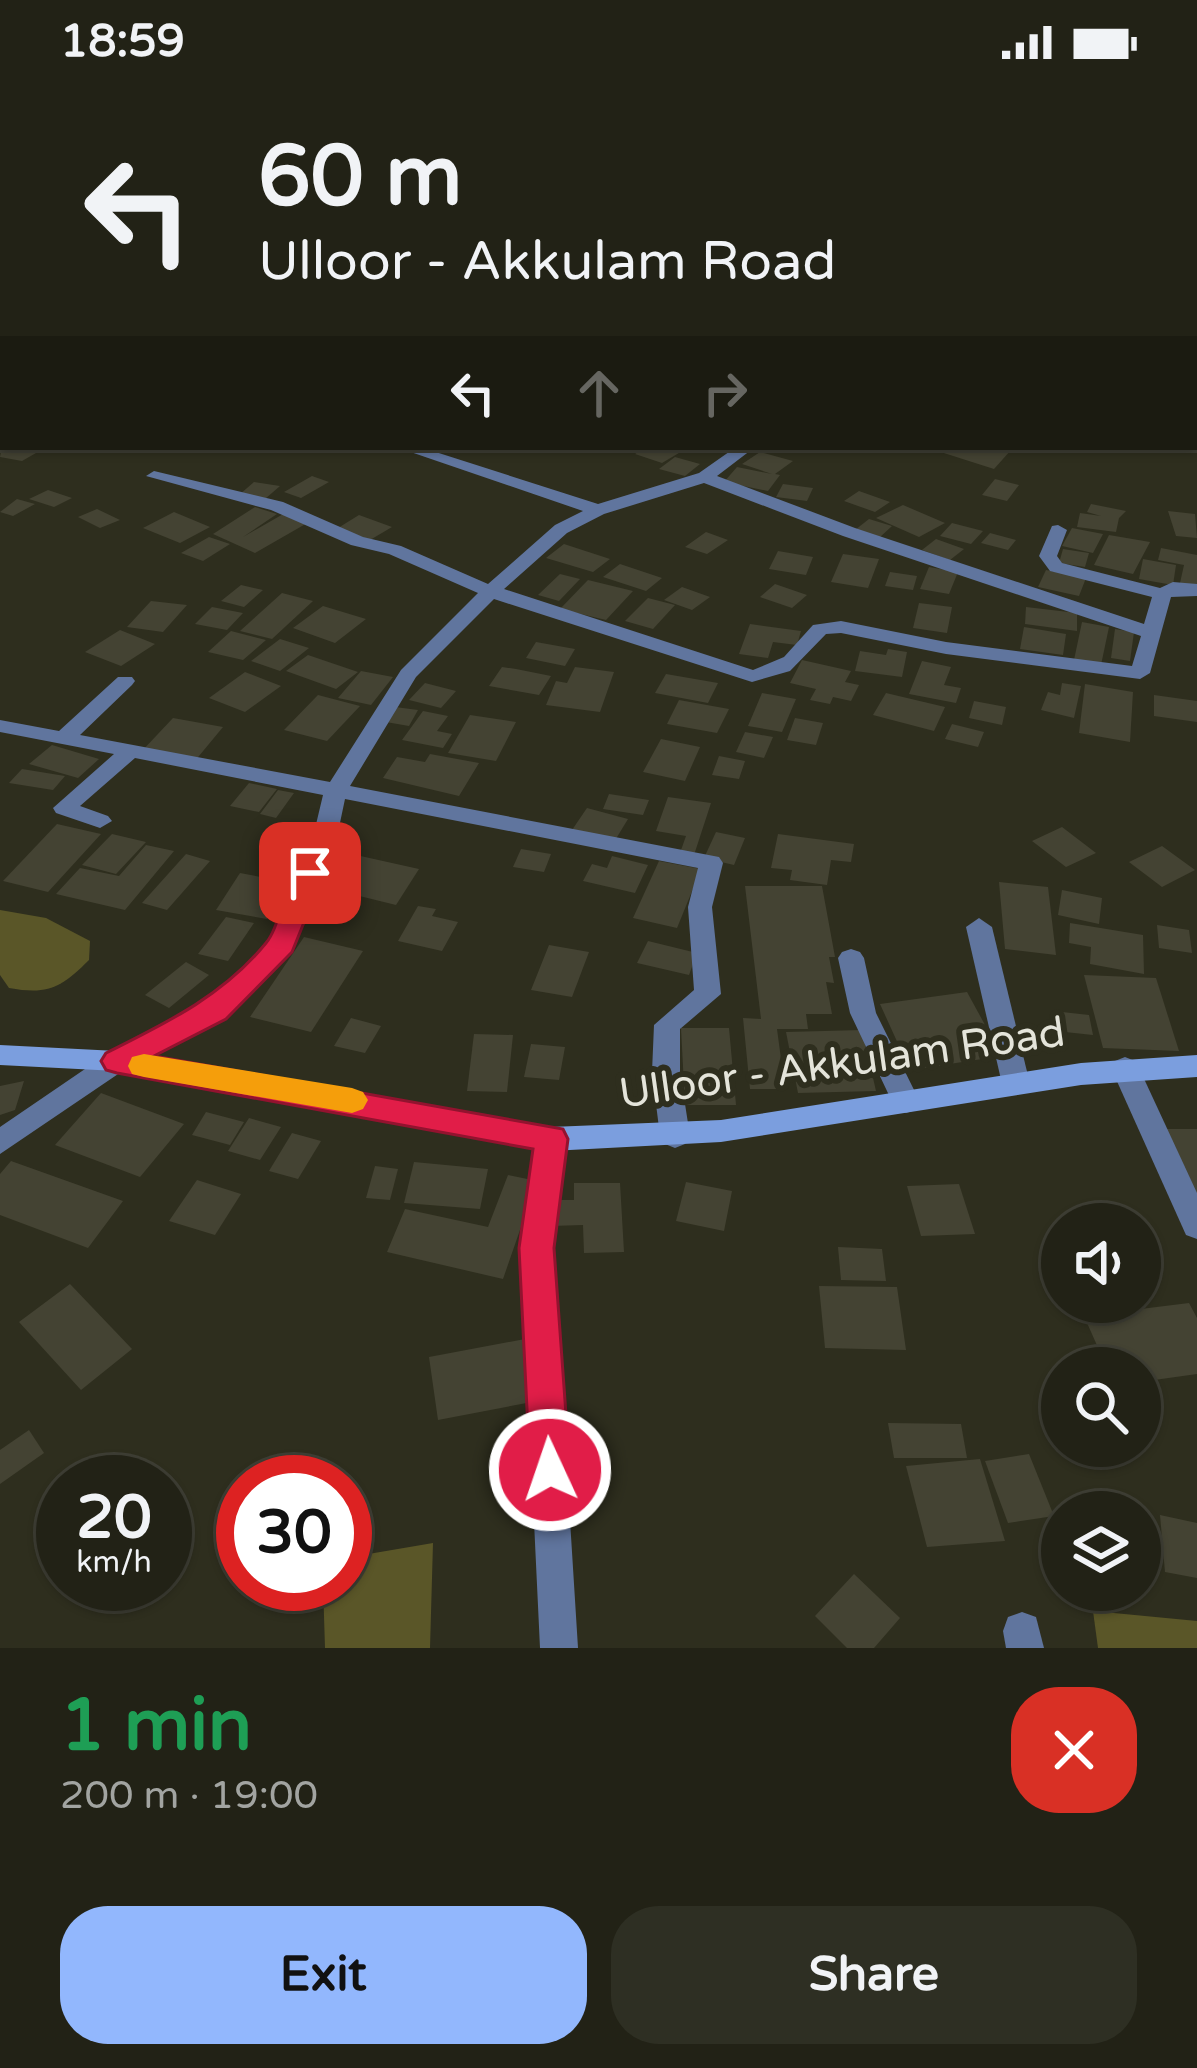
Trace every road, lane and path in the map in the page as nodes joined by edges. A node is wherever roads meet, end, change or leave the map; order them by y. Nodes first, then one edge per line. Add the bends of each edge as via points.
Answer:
1 (413, 450) edge
2 (743, 450) edge
3 (154, 476) dead end
4 (705, 477) junction
5 (598, 510) junction
6 (1058, 530) dead end
7 (492, 590) junction
8 (1197, 590) edge
9 (1162, 594) junction
10 (1153, 632) junction
11 (125, 681) dead end
12 (0, 726) edge
13 (64, 738) junction
14 (127, 754) junction
15 (335, 791) junction
16 (100, 820) dead end
17 (979, 927) dead end
18 (851, 958) dead end
19 (0, 1055) edge
20 (117, 1061) junction
21 (1197, 1066) edge
22 (1125, 1068) junction
23 (1016, 1084) junction
24 (906, 1102) junction
25 (674, 1136) junction
26 (551, 1139) junction
27 (0, 1142) edge
28 (1197, 1226) edge
29 (559, 1648) edge

1 - 5 street
2 - 4 street
3 - 7 street via 278,506
4 - 5 street
4 - 10 street
5 - 7 street via 561,529
6 - 9 street via 1048,556 1056,567
7 - 10 street via 752,676 774,675 820,629 841,627 1140,673
7 - 15 street via 408,674
8 - 9 street
9 - 10 street
11 - 13 street
12 - 13 street
13 - 14 street
14 - 15 street
14 - 16 street via 64,808
15 - 20 street via 282,945 215,1011
15 - 25 street via 711,863 700,907 708,994 668,1025
17 - 23 street
18 - 24 street via 863,1013
19 - 20 main road, Ulloor - Akkulam Road
20 - 26 main road, Ulloor - Akkulam Road
20 - 27 street
21 - 22 main road, Ulloor - Akkulam Road
22 - 23 main road, Ulloor - Akkulam Road
22 - 28 street
23 - 24 main road, Ulloor - Akkulam Road
24 - 25 main road, Ulloor - Akkulam Road
25 - 26 main road, Ulloor - Akkulam Road
26 - 29 street via 537,1248

